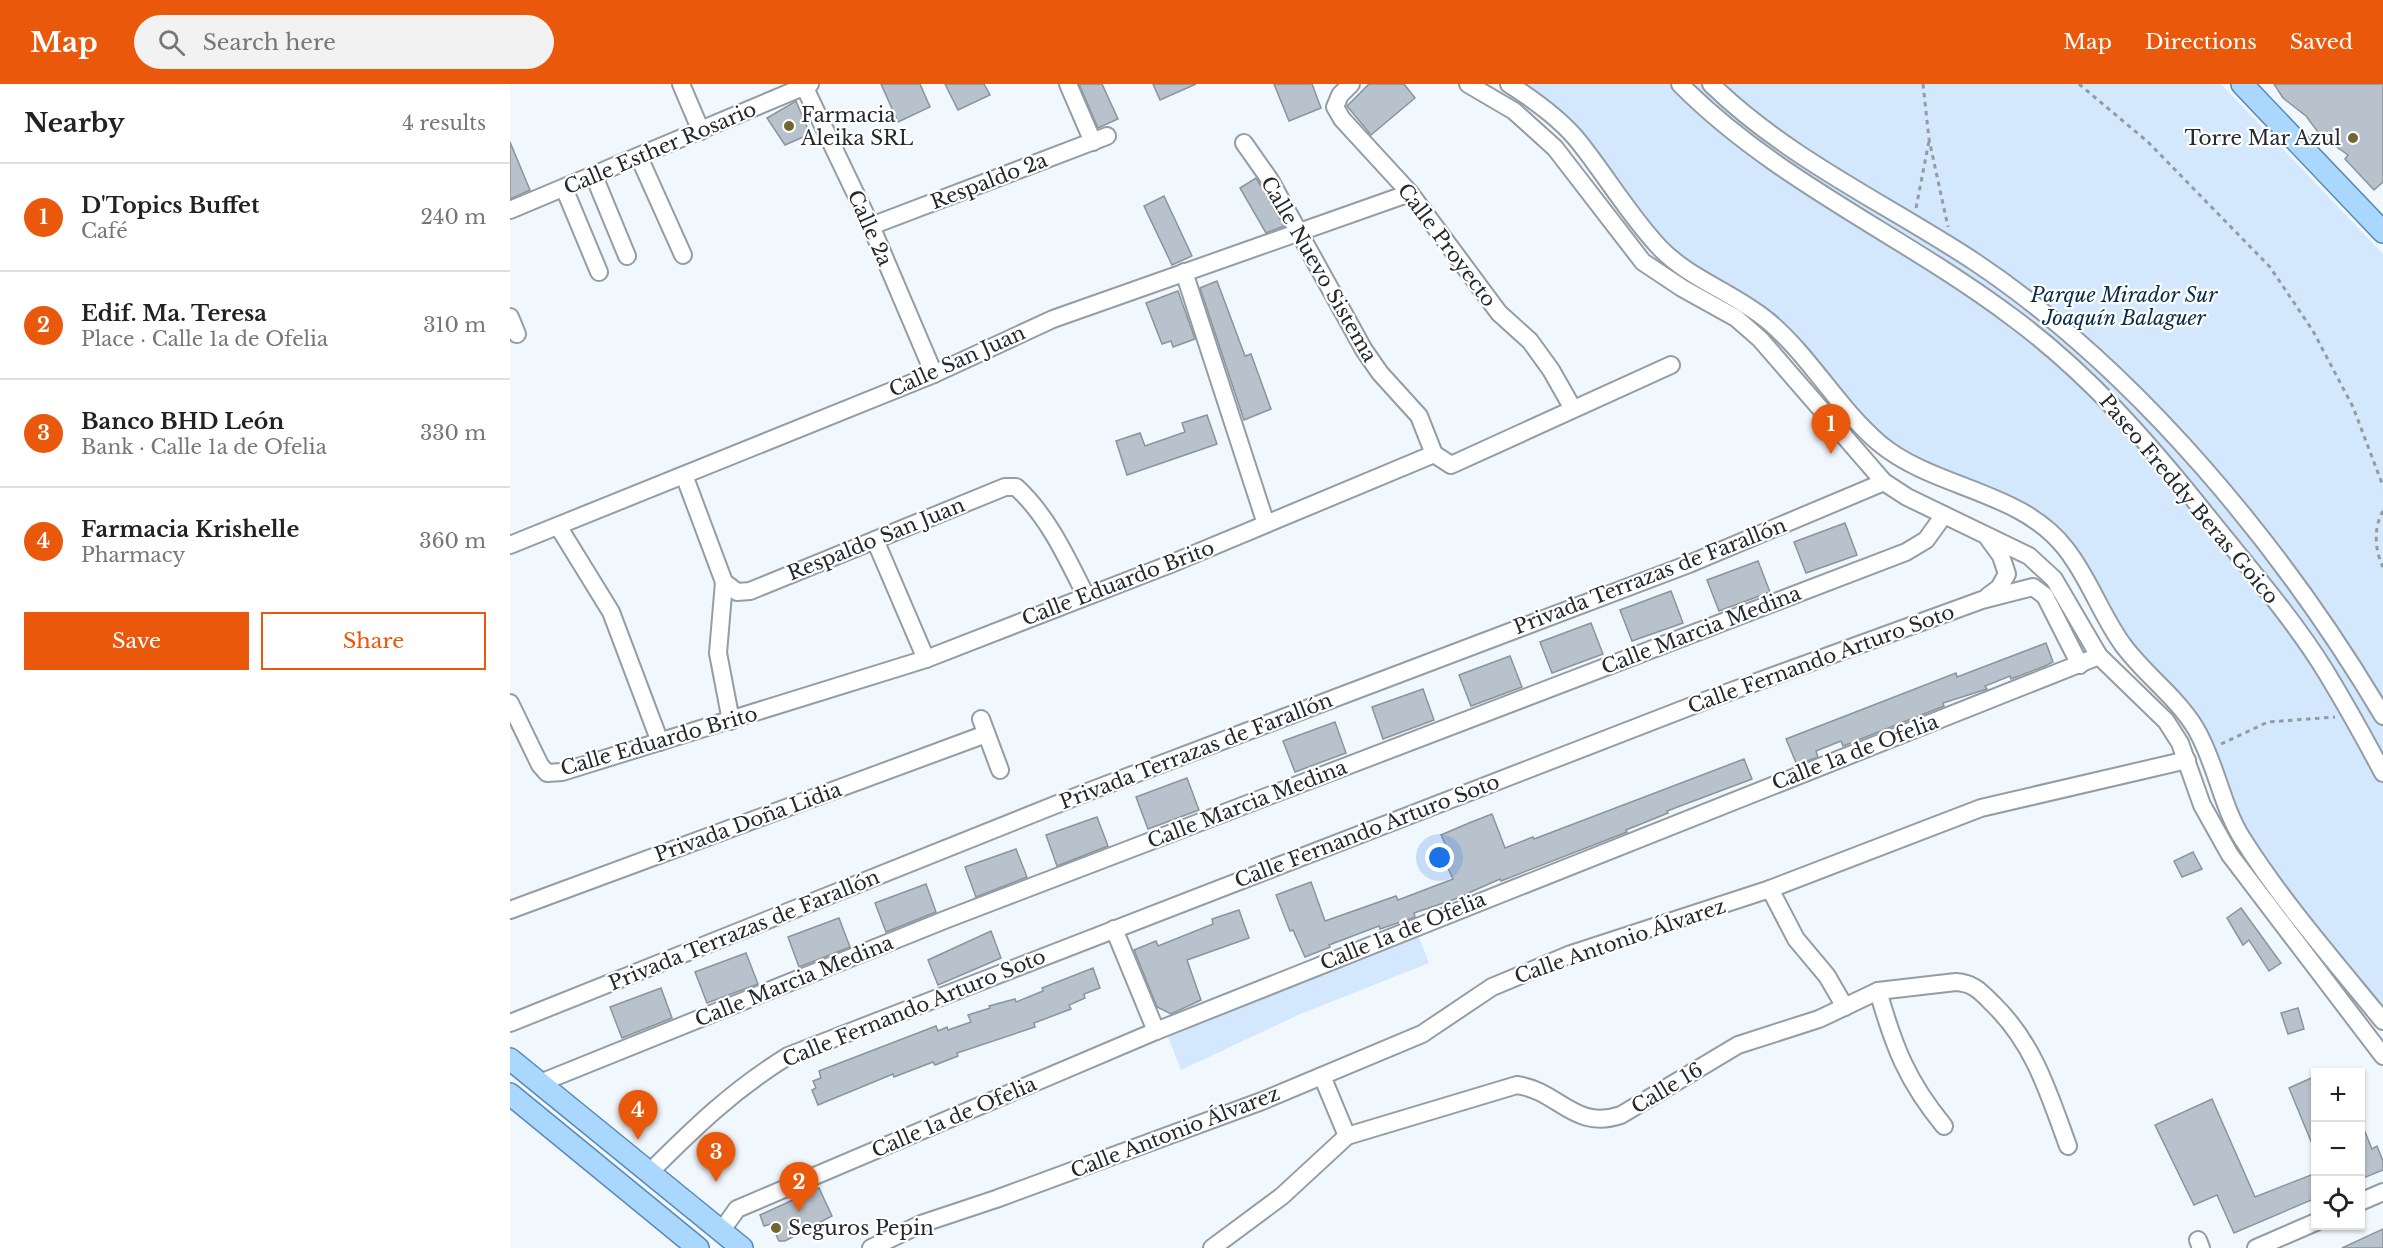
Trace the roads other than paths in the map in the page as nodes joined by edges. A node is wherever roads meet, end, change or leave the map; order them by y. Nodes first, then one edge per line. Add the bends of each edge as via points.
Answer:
1 (681, 84) edge
2 (1068, 84) edge
3 (1351, 84) edge
4 (1468, 84) edge
5 (1509, 84) edge
6 (1680, 84) edge
7 (1711, 84) edge
8 (2242, 84) edge
9 (806, 85) edge
10 (701, 131) junction
11 (1244, 143) dead end
12 (639, 157) junction
13 (594, 176) junction
14 (564, 188) junction
15 (1410, 193) junction
16 (510, 210) edge
17 (871, 226) junction
18 (2383, 232) edge
19 (1299, 234) junction
20 (683, 255) dead end
21 (627, 256) dead end
22 (599, 272) dead end
23 (1184, 272) junction
24 (510, 317) edge
25 (517, 334) dead end
26 (1671, 365) dead end
27 (934, 374) junction
28 (1572, 407) junction
29 (1434, 454) junction
30 (684, 475) junction
31 (1884, 482) junction
32 (1944, 515) junction
33 (1266, 524) junction
34 (558, 526) junction
35 (1986, 535) junction
36 (875, 540) junction
37 (510, 545) edge
38 (724, 582) junction
39 (1086, 596) junction
40 (1982, 600) junction
41 (2099, 656) junction
42 (926, 659) junction
43 (2080, 665) junction
44 (510, 703) edge
45 (2383, 716) edge
46 (731, 721) junction
47 (660, 742) junction
48 (2377, 747) edge
49 (2187, 760) junction
50 (1000, 770) dead end
51 (2383, 773) edge
52 (1770, 889) junction
53 (510, 910) edge
54 (1114, 929) junction
55 (1878, 991) junction
56 (1845, 1007) junction
57 (2383, 1021) edge
58 (510, 1023) edge
59 (1156, 1031) junction
60 (2383, 1056) edge
61 (510, 1059) edge
62 (1322, 1076) junction
63 (540, 1083) junction
64 (510, 1094) edge
65 (565, 1104) junction
66 (548, 1124) junction
67 (1944, 1126) dead end
68 (1347, 1136) junction
69 (2068, 1146) dead end
70 (650, 1172) junction
71 (2383, 1192) edge
72 (2365, 1200) edge
73 (2311, 1224) edge
74 (722, 1230) junction
75 (698, 1248) edge
76 (742, 1248) edge
77 (871, 1248) edge
78 (1212, 1248) edge
79 (2256, 1248) edge

1 - 10 street
2 - 17 street, Respaldo 2a via 1100,139
3 - 15 street, Calle Proyecto via 1335,107
4 - 31 street via 1514,111 1555,148 1643,262 1736,318 1760,339
5 - 57 street via 1578,140 1662,251 1771,323 1857,423 1882,446 1939,477 2021,511 2051,532 2077,566 2120,641 2182,709 2207,751 2223,800 2258,863
6 - 48 street, Paseo Freddy Beras Goico via 1708,112 1782,169 1964,282 2014,318 2104,395 2257,578
7 - 45 street, Paseo Freddy Beras Goico via 1763,129 1974,262 2037,307 2098,359 2192,458 2272,554 2340,646
8 - 18 main road
9 - 10 street, Calle Esther Rosario
9 - 17 street, Calle 2a
10 - 12 street, Calle Esther Rosario
11 - 19 street, Calle Nuevo Sistema via 1270,180
12 - 13 street, Calle Esther Rosario
12 - 20 street
13 - 14 street, Calle Esther Rosario
13 - 21 street
14 - 16 street, Calle Esther Rosario
14 - 22 street
15 - 19 street, Calle San Juan
15 - 28 street, Calle Proyecto via 1499,313 1530,341
17 - 27 street, Calle 2a
19 - 23 street, Calle San Juan
19 - 29 street, Calle Nuevo Sistema via 1364,350 1419,416
23 - 27 street, Calle San Juan via 1053,319
23 - 33 street
24 - 25 street
26 - 28 street
27 - 30 street, Calle San Juan
28 - 29 street via 1451,465
29 - 33 street, Calle Eduardo Brito
30 - 34 street, Calle San Juan
30 - 38 street
31 - 32 street
31 - 58 street, Privada Terrazas de Farallón via 1689,564 1090,791
32 - 35 street
32 - 63 street, Calle Marcia Medina via 1926,540 1906,552 958,915
33 - 39 street, Calle Eduardo Brito
34 - 37 street, Calle San Juan
34 - 47 street via 611,612
35 - 40 street via 2001,556 2007,574 1999,588
35 - 41 street via 2043,566
36 - 38 street, Respaldo San Juan via 750,591 737,592
36 - 39 street, Respaldo San Juan via 1005,487 1016,487 1029,498 1061,546
36 - 42 street
38 - 46 street via 718,653
39 - 42 street, Calle Eduardo Brito
40 - 43 street, Calle Fernando Arturo Soto via 2033,587 2045,596
40 - 54 street, Calle Fernando Arturo Soto via 1707,700
41 - 43 street, Calle 1a de Ofelia
41 - 49 street via 2166,721
42 - 46 street, Calle Eduardo Brito
43 - 59 street, Calle 1a de Ofelia
44 - 47 street, Calle Eduardo Brito via 547,773 562,772
46 - 47 street, Calle Eduardo Brito
48 - 51 street, Paseo Freddy Beras Goico
49 - 52 street, Calle Antonio Álvarez via 1981,808
49 - 60 street via 2202,805 2230,855
50 - 53 street, Privada Doña Lidia via 983,727
52 - 56 street via 1796,939 1827,976
52 - 62 street, Calle Antonio Álvarez via 1571,954 1502,982 1422,1034
54 - 59 street
54 - 70 street, Calle Fernando Arturo Soto via 788,1056 714,1109
55 - 56 street, Calle 16
55 - 67 street via 1905,1071
55 - 69 street, Calle 16 via 1956,982 1977,988 2013,1023 2025,1042
56 - 68 street, Calle 16 via 1738,1045 1621,1115 1604,1120 1590,1120 1529,1087 1517,1085
59 - 74 street, Calle 1a de Ofelia via 737,1209
61 - 63 main road
62 - 68 street
62 - 77 street, Calle Antonio Álvarez via 921,1224
63 - 65 main road
64 - 66 main road
65 - 66 main road
65 - 70 main road
66 - 75 main road
68 - 78 street, Calle 16 via 1282,1196
70 - 74 main road
71 - 72 street
73 - 79 street
74 - 76 main road

